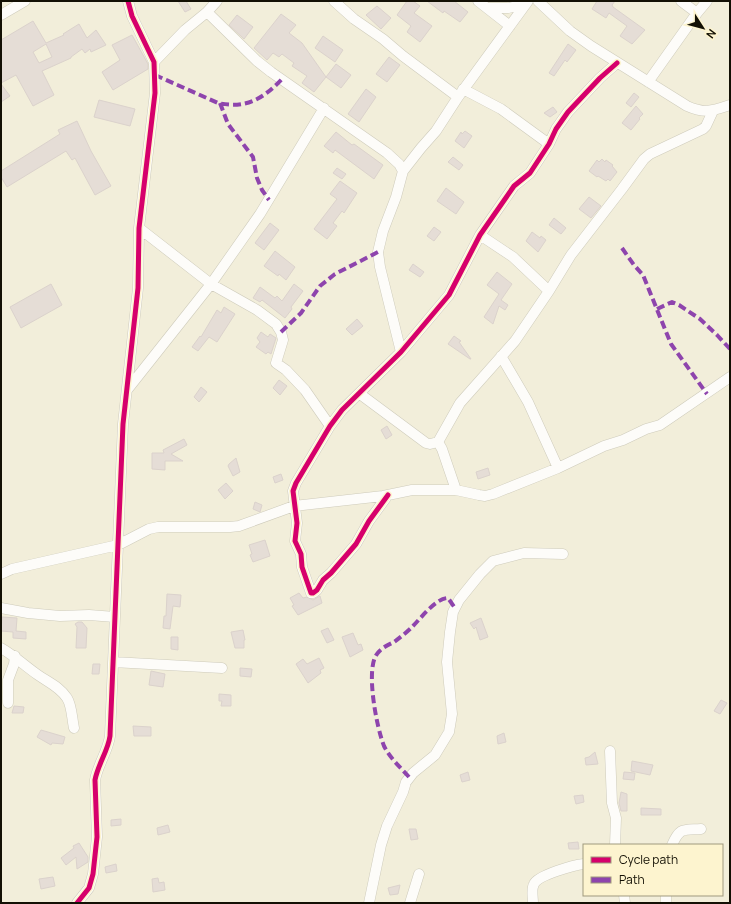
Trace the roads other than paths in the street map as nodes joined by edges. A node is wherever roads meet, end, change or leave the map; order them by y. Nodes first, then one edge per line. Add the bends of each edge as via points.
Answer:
1 (25, 1) edge
2 (128, 1) edge
3 (217, 1) edge
4 (334, 1) edge
5 (478, 1) edge
6 (538, 1) edge
7 (681, 1) edge
8 (707, 1) edge
9 (527, 2) edge
10 (488, 8) junction
11 (5, 9) edge
12 (207, 12) junction
13 (697, 13) junction
14 (510, 26) junction
15 (154, 62) junction
16 (617, 63) junction
17 (648, 82) junction
18 (461, 93) junction
19 (730, 105) edge
20 (324, 108) junction
21 (713, 111) junction
22 (549, 144) junction
23 (403, 171) junction
24 (139, 228) junction
25 (480, 235) junction
26 (211, 284) junction
27 (549, 291) junction
28 (400, 352) junction
29 (501, 356) junction
30 (730, 377) edge
31 (127, 390) junction
32 (360, 394) junction
33 (330, 426) junction
34 (438, 442) junction
35 (558, 468) junction
36 (456, 490) junction
37 (388, 495) junction
38 (294, 506) junction
39 (118, 545) junction
40 (563, 554) dead end
41 (1, 574) edge
42 (1, 608) edge
43 (115, 617) junction
44 (1, 648) edge
45 (15, 656) junction
46 (113, 662) junction
47 (222, 668) dead end
48 (8, 703) dead end
49 (74, 728) dead end
50 (610, 751) dead end
51 (700, 828) dead end
52 (615, 844) edge
53 (672, 844) edge
54 (583, 864) edge
55 (419, 874) dead end
56 (77, 903) edge
57 (369, 903) edge
58 (410, 903) edge
59 (533, 903) edge

1 - 11 street
2 - 15 street via 132,16
3 - 12 street
4 - 18 street via 403,56
5 - 10 street
6 - 16 street via 570,31
7 - 13 street
8 - 13 street
9 - 10 street via 508,8
9 - 14 street
10 - 14 street
12 - 15 street via 185,30
12 - 20 street via 266,68
13 - 17 street
14 - 18 street
15 - 24 street via 155,93
16 - 17 street
16 - 22 street via 568,112
17 - 21 street via 686,106 703,112
18 - 22 street via 501,109
18 - 23 street via 436,131
19 - 21 street
20 - 23 street via 387,153 400,164
20 - 26 street via 266,205
21 - 27 street via 703,129 644,159 571,255
22 - 25 street via 530,173 514,186
23 - 28 street via 378,252
24 - 26 street
24 - 31 street via 138,288
25 - 27 street via 513,257
25 - 28 street via 449,295
26 - 31 street
26 - 33 street via 276,324 283,340 276,363 305,390
27 - 29 street via 515,341
28 - 32 street
29 - 34 street via 460,403
29 - 35 street via 528,402
30 - 35 street via 660,425 604,446
31 - 39 street via 123,424
32 - 33 street via 342,410
32 - 34 street via 426,443
33 - 38 street via 294,487
34 - 36 street
35 - 36 street via 485,496
36 - 37 street via 412,490
37 - 38 street
37 - 38 street via 356,544 332,574 312,593 295,541 297,523
38 - 39 street via 239,526 158,527
39 - 41 street via 12,569
39 - 43 street
40 - 57 street via 524,553 493,561 459,600 453,612 447,662 452,714 449,732 435,755 406,782 381,845
42 - 43 street via 60,616
43 - 46 street
44 - 45 street
45 - 48 street via 8,680
45 - 49 street via 58,688 70,704
46 - 47 street
46 - 56 street via 110,740 95,780 97,837 93,874 89,888
50 - 52 street via 612,803 616,818
51 - 53 street via 680,831
54 - 59 street via 537,880 533,887
55 - 58 street

